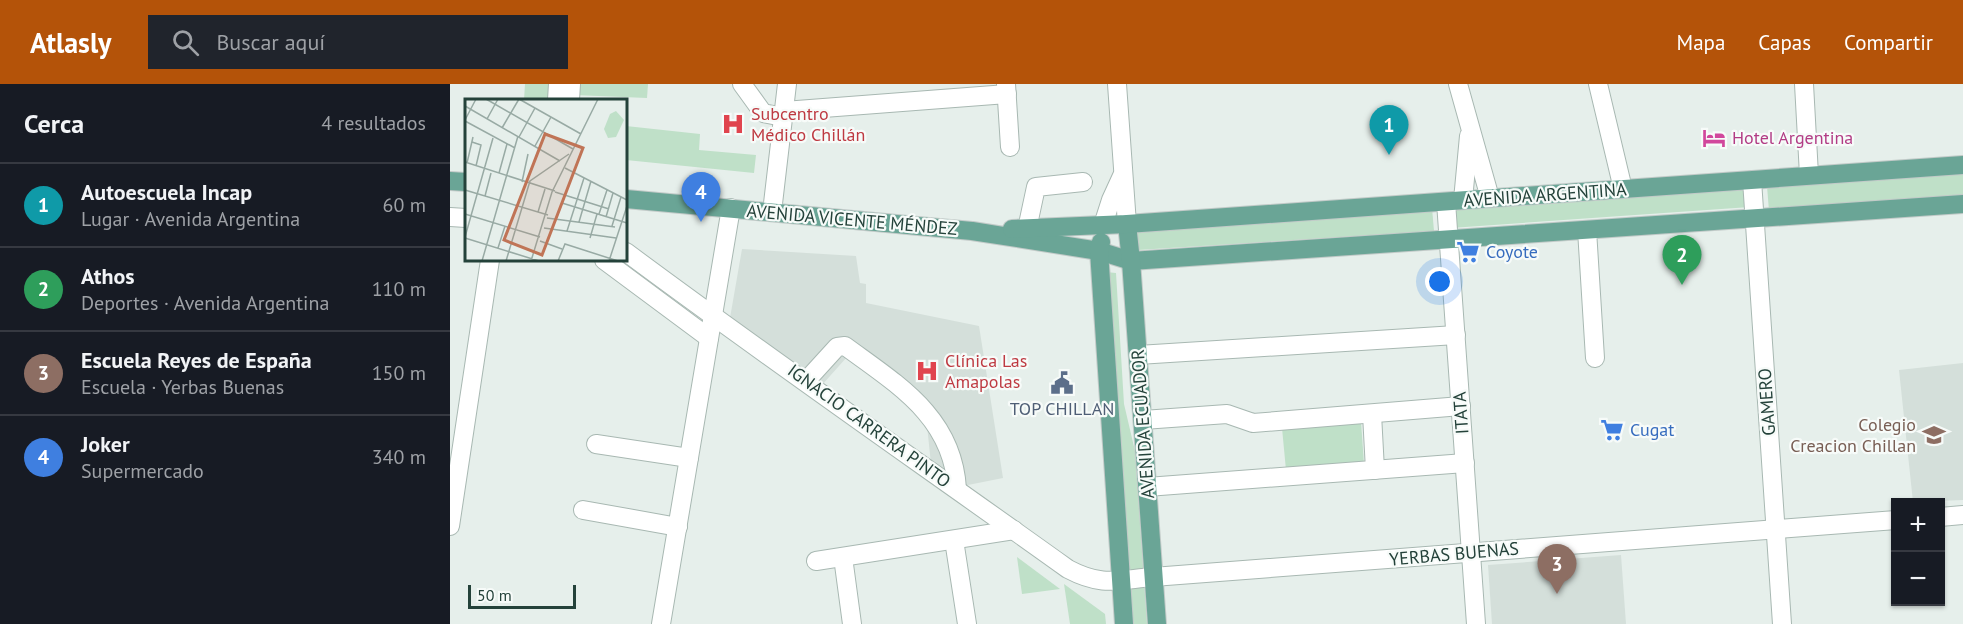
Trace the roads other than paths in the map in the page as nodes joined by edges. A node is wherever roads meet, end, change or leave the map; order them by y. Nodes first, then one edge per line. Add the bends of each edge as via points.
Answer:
1 (558, 84) edge
2 (571, 84) edge
3 (742, 84) edge
4 (787, 84) edge
5 (1122, 84) edge
6 (1458, 84) edge
7 (1598, 84) edge
8 (1804, 84) edge
9 (1006, 89) edge
10 (900, 93) edge
11 (557, 99) edge
12 (570, 99) edge
13 (784, 114) junction
14 (1469, 128) junction
15 (1010, 147) dead end
16 (1963, 165) edge
17 (1122, 176) junction
18 (1809, 176) junction
19 (1752, 180) junction
20 (450, 181) edge
21 (1083, 182) dead end
22 (465, 183) edge
23 (1623, 189) junction
24 (1490, 198) junction
25 (627, 199) edge
26 (1455, 201) junction
27 (1963, 204) edge
28 (731, 208) junction
29 (772, 212) junction
30 (450, 217) edge
31 (465, 218) edge
32 (1755, 219) junction
33 (1127, 224) junction
34 (1103, 225) junction
35 (1027, 229) junction
36 (1587, 230) junction
37 (972, 231) junction
38 (1449, 239) junction
39 (1099, 251) junction
40 (627, 253) edge
41 (490, 261) edge
42 (605, 261) edge
43 (1131, 261) junction
44 (713, 316) junction
45 (1456, 335) junction
46 (709, 338) junction
47 (1138, 355) junction
48 (1596, 358) dead end
49 (806, 381) junction
50 (1461, 406) junction
51 (1372, 414) junction
52 (1143, 420) junction
53 (596, 444) dead end
54 (689, 458) junction
55 (1465, 463) junction
56 (1376, 470) junction
57 (1147, 487) junction
58 (957, 489) junction
59 (583, 510) dead end
60 (1963, 515) edge
61 (1945, 517) edge
62 (1891, 520) edge
63 (450, 526) edge
64 (678, 527) junction
65 (1776, 528) junction
66 (1014, 530) junction
67 (954, 540) junction
68 (1471, 552) junction
69 (843, 557) junction
70 (816, 561) dead end
71 (1154, 577) junction
72 (1121, 580) junction
73 (661, 624) edge
74 (852, 624) edge
75 (967, 624) edge
76 (1124, 624) edge
77 (1157, 624) edge
78 (1476, 624) edge
79 (1782, 624) edge

1 - 11 street
2 - 12 street
3 - 13 street via 763,113
4 - 13 street
5 - 17 street
6 - 14 street
7 - 23 street
8 - 18 street
9 - 10 street
9 - 15 street
10 - 13 street
13 - 29 street
14 - 24 street
14 - 26 street, ITATA
16 - 18 main road, AVENIDA ARGENTINA
17 - 33 street
17 - 34 street
18 - 19 main road, AVENIDA ARGENTINA
19 - 23 main road, AVENIDA ARGENTINA
19 - 32 street, GAMERO
20 - 22 main road
21 - 35 street via 1036,187
23 - 24 main road, AVENIDA ARGENTINA
24 - 26 main road, AVENIDA ARGENTINA
25 - 28 main road, AVENIDA VICENTE MÉNDEZ
26 - 33 main road, AVENIDA ARGENTINA
26 - 38 street, ITATA
27 - 32 main road, AVENIDA ARGENTINA
28 - 29 main road, AVENIDA VICENTE MÉNDEZ
28 - 44 street
29 - 37 main road, AVENIDA VICENTE MÉNDEZ
30 - 31 street
32 - 36 main road, AVENIDA ARGENTINA
32 - 65 street, GAMERO
33 - 34 main road, AVENIDA VICENTE MÉNDEZ
33 - 43 main road, AVENIDA ECUADOR
34 - 35 main road, AVENIDA VICENTE MÉNDEZ
34 - 39 main road, AVENIDA ECUADOR
35 - 37 main road, AVENIDA VICENTE MÉNDEZ
36 - 38 main road, AVENIDA ARGENTINA
36 - 48 street
37 - 39 main road, AVENIDA VICENTE MÉNDEZ
38 - 43 main road, AVENIDA ARGENTINA
38 - 45 street, ITATA
39 - 43 main road, AVENIDA VICENTE MÉNDEZ
39 - 72 main road, AVENIDA ECUADOR
40 - 44 street, IGNACIO CARRERA PINTO
41 - 63 street
42 - 46 street
43 - 47 main road, AVENIDA ECUADOR
44 - 46 street
44 - 49 street, IGNACIO CARRERA PINTO
45 - 47 street
45 - 50 street, ITATA
46 - 54 street
47 - 52 main road, AVENIDA ECUADOR
49 - 58 street, IGNACIO CARRERA PINTO
49 - 58 street via 837,347 845,346 934,420 953,458
50 - 51 street
50 - 55 street, ITATA
51 - 52 street via 1252,423 1227,414
51 - 56 street
52 - 57 main road, AVENIDA ECUADOR
53 - 54 street
54 - 64 street
55 - 56 street
55 - 68 street, ITATA
56 - 57 street
57 - 71 main road, AVENIDA ECUADOR
58 - 66 street, IGNACIO CARRERA PINTO
59 - 64 street
60 - 61 street
62 - 65 street, YERBAS BUENAS
64 - 73 street
65 - 68 street, YERBAS BUENAS
65 - 79 street, GAMERO
66 - 67 street
66 - 72 street, IGNACIO CARRERA PINTO via 1078,574 1108,582
67 - 69 street
67 - 75 street
68 - 71 street, YERBAS BUENAS
68 - 78 street, ITATA
69 - 70 street
69 - 74 street
71 - 72 street, YERBAS BUENAS
71 - 77 main road, AVENIDA ECUADOR
72 - 76 main road, AVENIDA ECUADOR

